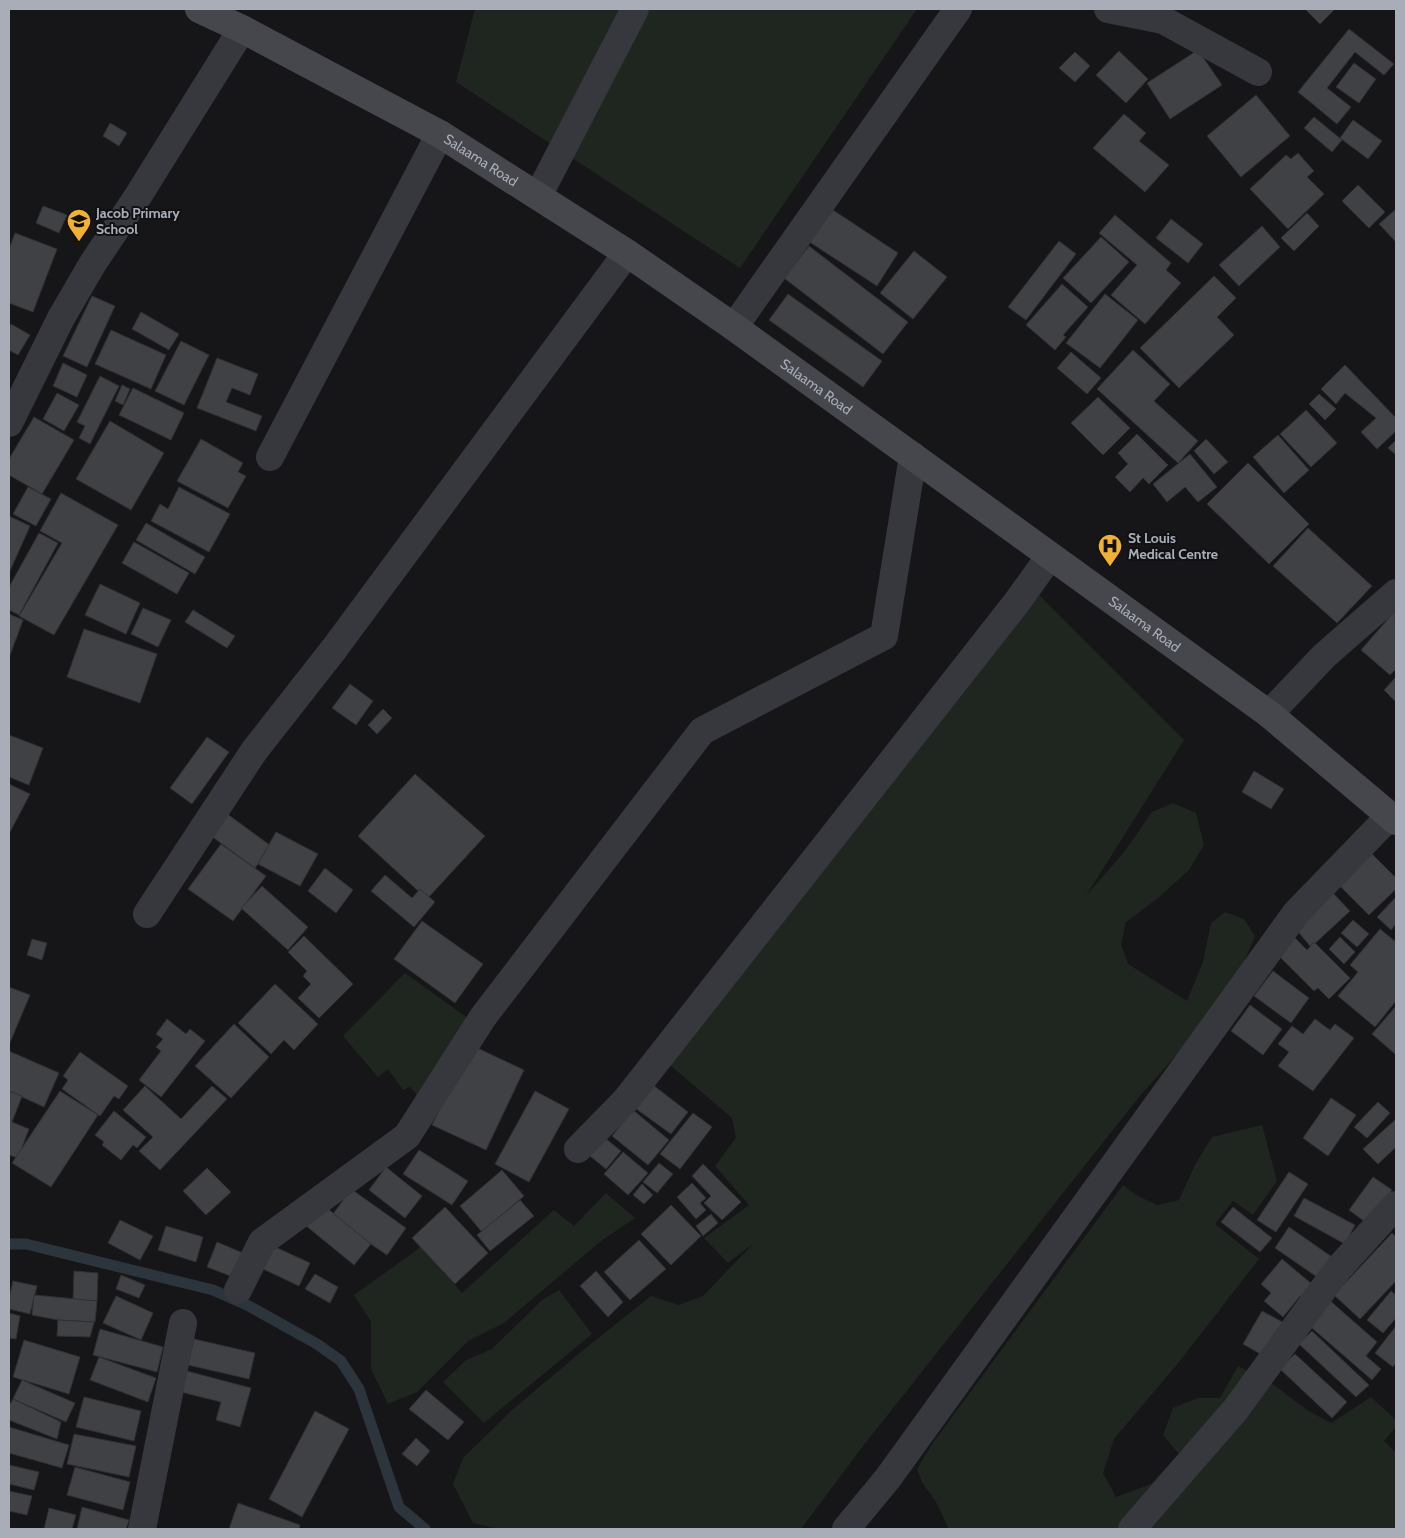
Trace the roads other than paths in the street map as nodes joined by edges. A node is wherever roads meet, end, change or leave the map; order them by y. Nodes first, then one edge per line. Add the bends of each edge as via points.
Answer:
1 (199, 9) edge
2 (635, 9) edge
3 (958, 9) edge
4 (1108, 9) edge
5 (242, 29) junction
6 (1258, 72) dead end
7 (440, 134) junction
8 (538, 196) junction
9 (627, 253) junction
10 (734, 327) junction
11 (9, 423) edge
12 (913, 456) junction
13 (270, 457) dead end
14 (1050, 556) junction
15 (1396, 593) edge
16 (1269, 714) junction
17 (1393, 818) edge
18 (148, 914) dead end
19 (578, 1148) dead end
20 (1396, 1205) edge
21 (238, 1290) dead end
22 (183, 1323) dead end
23 (142, 1529) edge
24 (846, 1529) edge
25 (1132, 1529) edge

1 - 5 main road, Salaama Road
2 - 8 street
3 - 10 street
4 - 6 street via 1163,20
5 - 7 main road, Salaama Road
5 - 11 street via 93,263 61,318
7 - 8 main road, Salaama Road
7 - 13 street
8 - 9 main road, Salaama Road
9 - 10 main road, Salaama Road
9 - 18 street via 334,649 254,751
10 - 12 main road, Salaama Road
12 - 14 main road, Salaama Road
12 - 21 street via 884,636 702,731 483,1017 407,1136 262,1242
14 - 16 main road, Salaama Road
14 - 19 street via 626,1100
15 - 16 street via 1324,656
16 - 17 main road, Salaama Road
17 - 24 street via 1296,913 888,1478
20 - 25 street via 1321,1292 1236,1409
22 - 23 street

